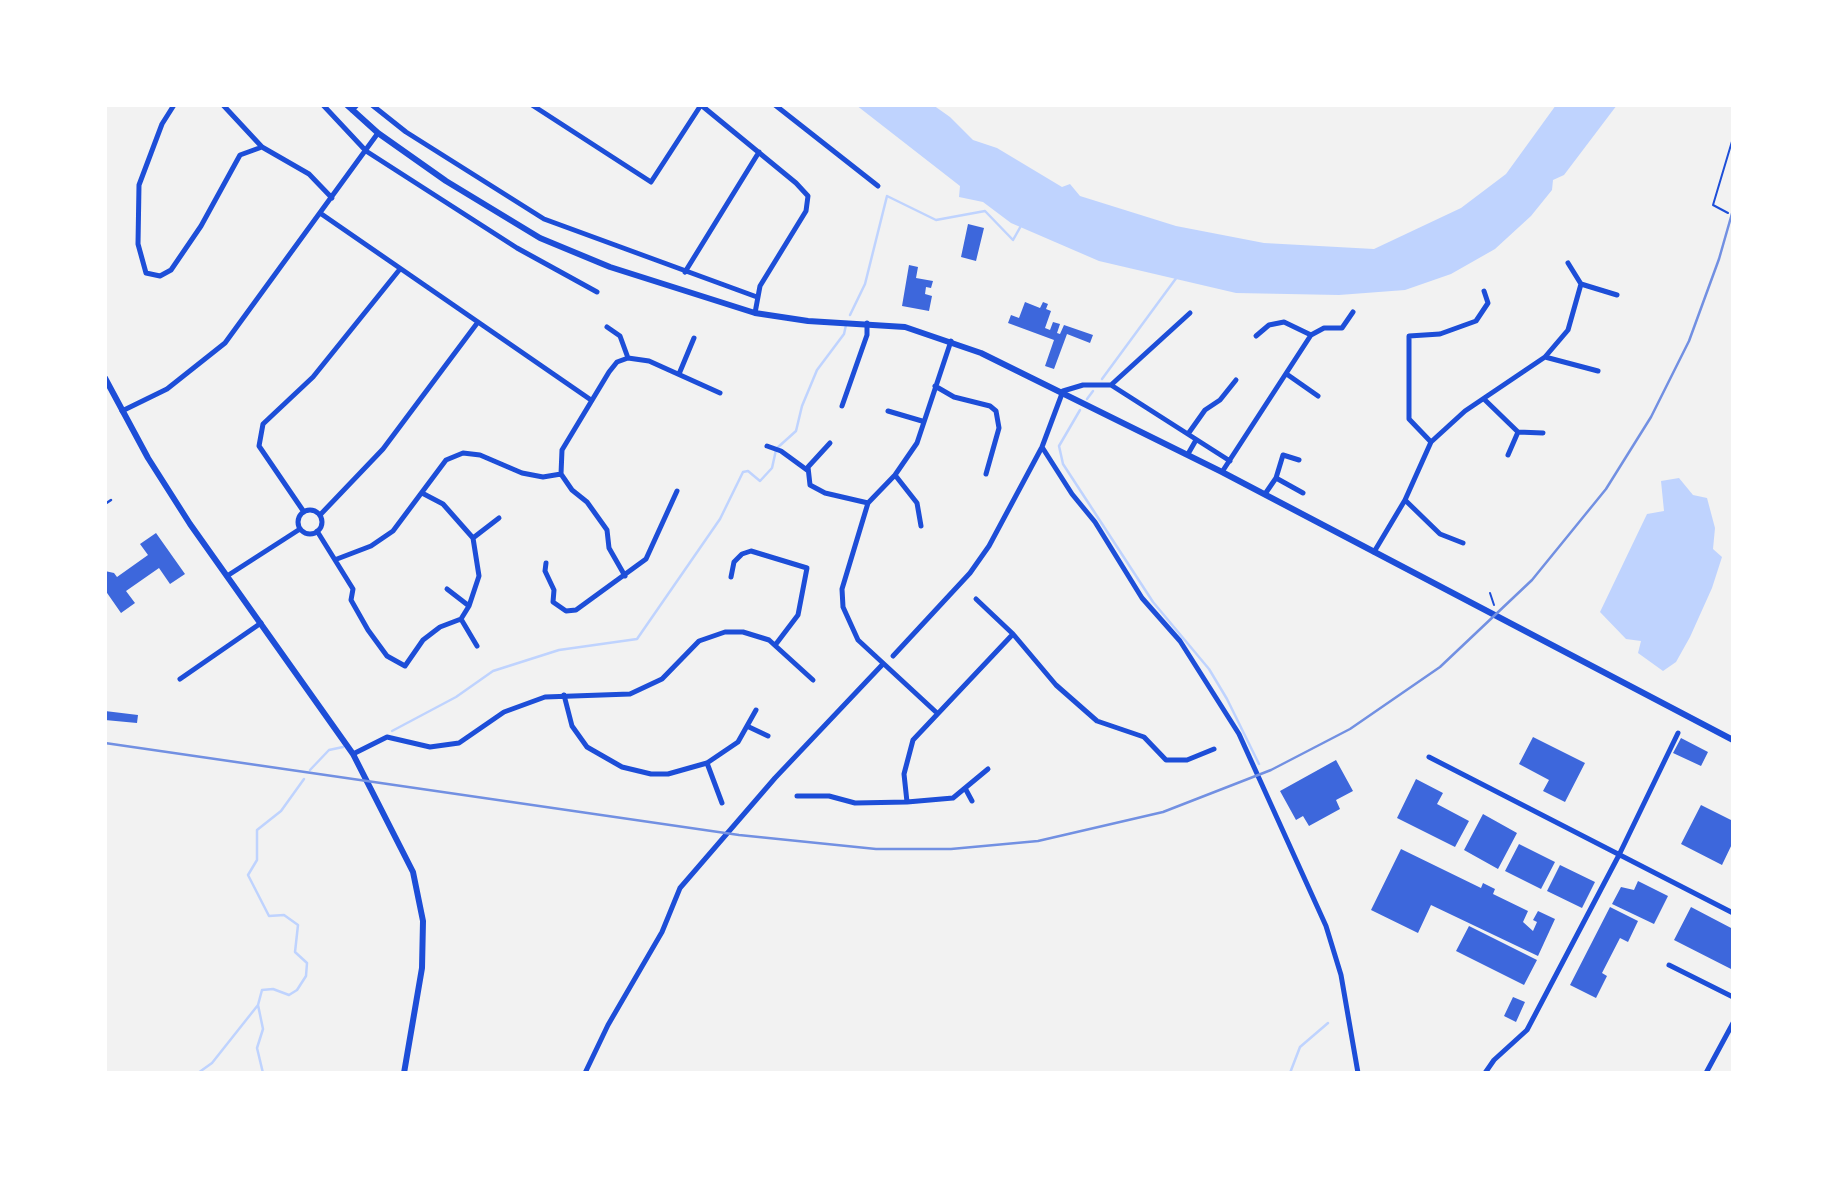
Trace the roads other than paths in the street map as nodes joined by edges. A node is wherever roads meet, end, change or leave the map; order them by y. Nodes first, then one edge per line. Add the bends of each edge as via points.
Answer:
1 (174, 105) edge
2 (223, 105) edge
3 (323, 105) edge
4 (372, 105) edge
5 (532, 105) edge
6 (701, 105) edge
7 (775, 105) edge
8 (352, 107) edge
9 (378, 133) junction
10 (262, 147) junction
11 (366, 151) junction
12 (759, 152) junction
13 (877, 186) dead end
14 (332, 198) junction
15 (320, 213) junction
16 (1568, 263) dead end
17 (400, 269) junction
18 (685, 272) junction
19 (1581, 284) junction
20 (1484, 291) dead end
21 (597, 292) dead end
22 (1617, 295) dead end
23 (757, 296) junction
24 (1353, 312) dead end
25 (755, 313) junction
26 (1190, 313) dead end
27 (478, 322) junction
28 (867, 323) junction
29 (607, 327) dead end
30 (1311, 335) junction
31 (1256, 336) dead end
32 (694, 338) dead end
33 (951, 341) junction
34 (1545, 357) junction
35 (628, 358) junction
36 (1598, 371) dead end
37 (679, 374) junction
38 (1288, 375) junction
39 (105, 378) edge
40 (1236, 380) dead end
41 (1111, 385) junction
42 (935, 386) junction
43 (1063, 391) junction
44 (720, 393) dead end
45 (1318, 396) dead end
46 (591, 400) junction
47 (1485, 400) junction
48 (842, 406) dead end
49 (122, 411) junction
50 (888, 411) dead end
51 (922, 421) junction
52 (1518, 432) junction
53 (1543, 433) dead end
54 (1188, 434) junction
55 (1196, 440) junction
56 (1431, 442) junction
57 (830, 443) dead end
58 (767, 446) dead end
59 (1042, 447) junction
60 (1188, 454) junction
61 (1508, 455) dead end
62 (1299, 460) dead end
63 (1230, 461) junction
64 (807, 470) junction
65 (1222, 472) junction
66 (561, 474) junction
67 (986, 474) dead end
68 (895, 475) junction
69 (1276, 478) junction
70 (677, 491) dead end
71 (422, 493) junction
72 (1303, 493) dead end
73 (1265, 494) junction
74 (111, 500) dead end
75 (1405, 500) junction
76 (868, 503) junction
77 (105, 505) edge
78 (304, 512) junction
79 (320, 515) junction
80 (499, 518) dead end
81 (922, 526) dead end
82 (300, 529) junction
83 (317, 531) junction
84 (473, 538) junction
85 (1463, 543) dead end
86 (1374, 552) junction
87 (337, 559) junction
88 (545, 563) dead end
89 (227, 576) junction
90 (625, 576) junction
91 (731, 577) dead end
92 (447, 589) dead end
93 (976, 599) dead end
94 (469, 606) junction
95 (461, 619) junction
96 (261, 623) junction
97 (1013, 634) junction
98 (776, 644) junction
99 (477, 646) dead end
100 (893, 656) dead end
101 (883, 665) junction
102 (180, 679) dead end
103 (814, 680) dead end
104 (564, 695) junction
105 (756, 710) dead end
106 (937, 713) junction
107 (749, 727) junction
108 (1678, 733) dead end
109 (768, 736) dead end
110 (1733, 740) edge
111 (1214, 749) dead end
112 (353, 754) junction
113 (1429, 757) dead end
114 (707, 763) junction
115 (988, 769) dead end
116 (965, 788) junction
117 (797, 796) dead end
118 (972, 801) dead end
119 (907, 802) junction
120 (722, 803) dead end
121 (1619, 855) junction
122 (1733, 913) edge
123 (1669, 965) dead end
124 (1733, 997) edge
125 (1733, 1023) edge
126 (404, 1073) edge
127 (585, 1073) edge
128 (1358, 1073) edge
129 (1485, 1073) edge
130 (1706, 1073) edge

1 - 10 street via 157,134 139,185 138,244 146,273 160,276 171,270 240,155
2 - 10 street
3 - 11 street
4 - 18 street via 406,132 544,219
5 - 6 street via 651,182
6 - 12 street
7 - 13 street
8 - 9 street
9 - 11 street
9 - 25 street via 482,205 540,238 610,267
10 - 14 street via 309,174
11 - 14 street
11 - 21 street via 517,248
12 - 18 street
12 - 23 street via 803,190 808,203
14 - 15 street
15 - 17 street
15 - 49 street via 225,343 167,389
16 - 19 street
17 - 27 street
17 - 78 street via 313,377 263,424 259,446
18 - 23 street
19 - 22 street
19 - 34 street via 1568,330
20 - 56 street via 1488,303 1476,321 1440,334 1409,335 1409,419
23 - 25 street
24 - 30 street via 1342,328 1324,328
25 - 28 street
26 - 41 street
27 - 46 street
27 - 79 street via 383,449
28 - 33 street via 905,327
28 - 48 street
29 - 35 street via 621,336
30 - 31 street via 1284,322 1269,325
30 - 38 street
32 - 37 street
33 - 42 street
33 - 43 street
34 - 36 street
34 - 47 street
35 - 37 street
35 - 46 street via 617,362
37 - 44 street
38 - 45 street
38 - 63 street
39 - 49 street
40 - 54 street
41 - 43 street
41 - 54 street
42 - 51 street
42 - 67 street via 996,411 999,428
43 - 59 street
43 - 60 street
46 - 66 street via 562,450
47 - 52 street
47 - 56 street via 1457,416
49 - 89 street
50 - 51 street
51 - 68 street via 917,443
52 - 53 street
52 - 61 street
54 - 55 street
55 - 60 street
55 - 63 street
56 - 75 street
57 - 64 street
58 - 64 street
59 - 100 street via 980,560
59 - 128 street via 1096,522 1142,598 1180,641 1239,734 1326,926 1341,975
60 - 65 street
62 - 69 street via 1283,456
63 - 65 street
64 - 76 street via 810,485 818,491
65 - 73 street
66 - 71 street via 522,473 480,455 463,453 446,460
66 - 90 street via 607,530 609,548
68 - 76 street
68 - 81 street via 917,503
69 - 72 street
69 - 73 street
70 - 90 street via 646,559
71 - 84 street via 443,504
71 - 87 street via 393,531 371,546
73 - 86 street
74 - 77 lane
75 - 85 street via 1440,534
75 - 86 street
76 - 101 street via 845,571 843,607 858,640
78 - 79 street
78 - 82 street
79 - 83 street via 322,524
80 - 84 street
82 - 83 street via 308,534
82 - 89 street
83 - 87 street
84 - 94 street via 479,576
86 - 110 street
87 - 95 street via 353,589 351,600 368,630 387,656 405,666 423,640
88 - 90 street via 553,602 566,611 576,610
89 - 96 street
91 - 98 street via 734,562 751,551 807,568 797,615
92 - 94 street
93 - 97 street
94 - 95 street
95 - 99 street
96 - 102 street
96 - 112 street
97 - 106 street
97 - 111 street via 1056,685 1097,721 1144,737 1166,760 1187,760
98 - 103 street
98 - 104 street via 743,632 711,635 648,688 630,694
101 - 106 street
101 - 127 street via 710,848 680,888 662,932
104 - 112 street via 528,701 459,743 430,747 387,737
104 - 114 street via 579,738 612,762 660,774
105 - 107 street
106 - 119 street via 913,740 904,774
107 - 109 street
107 - 114 street via 738,742
108 - 121 street
112 - 126 street via 413,872 423,921 422,968
113 - 121 street
114 - 120 street
115 - 116 street
116 - 118 street
116 - 119 street via 953,798
117 - 119 street via 829,796 856,803
121 - 122 street
121 - 129 street via 1527,1030
123 - 124 street
125 - 130 street

